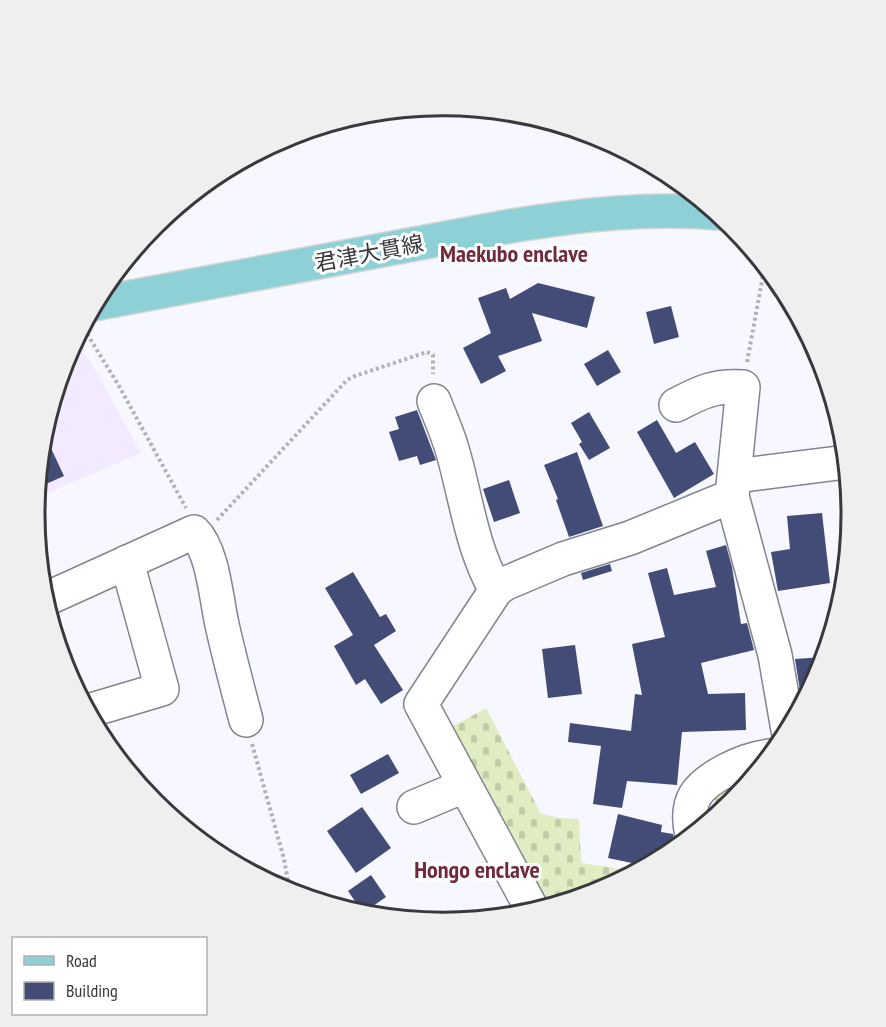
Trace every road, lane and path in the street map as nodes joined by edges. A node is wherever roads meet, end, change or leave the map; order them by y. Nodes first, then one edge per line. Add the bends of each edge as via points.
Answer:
1 (704, 213) edge
2 (763, 276) edge
3 (106, 302) edge
4 (87, 335) edge
5 (743, 387) junction
6 (434, 401) joint
7 (676, 405) dead end
8 (838, 464) edge
9 (734, 486) junction
10 (198, 536) junction
11 (127, 562) junction
12 (496, 590) junction
13 (54, 595) edge
14 (96, 709) edge
15 (786, 717) edge
16 (246, 720) joint
17 (757, 758) edge
18 (464, 786) junction
19 (414, 807) dead end
20 (692, 824) edge
21 (288, 880) edge
22 (528, 902) edge

1 - 3 main road, 君津大貫線 via 570,217
2 - 5 path
4 - 10 path via 187,509
5 - 7 street via 705,390
5 - 9 street
6 - 10 path via 433,355 427,352 355,376
6 - 12 street via 452,448 478,552
8 - 9 street
9 - 12 street via 630,538 563,559
9 - 15 street via 775,655
10 - 11 street
10 - 16 street via 209,562
11 - 13 street
11 - 14 street via 162,689
12 - 18 street via 421,704
16 - 21 path
17 - 20 street via 700,786 694,796
18 - 19 street
18 - 22 street

